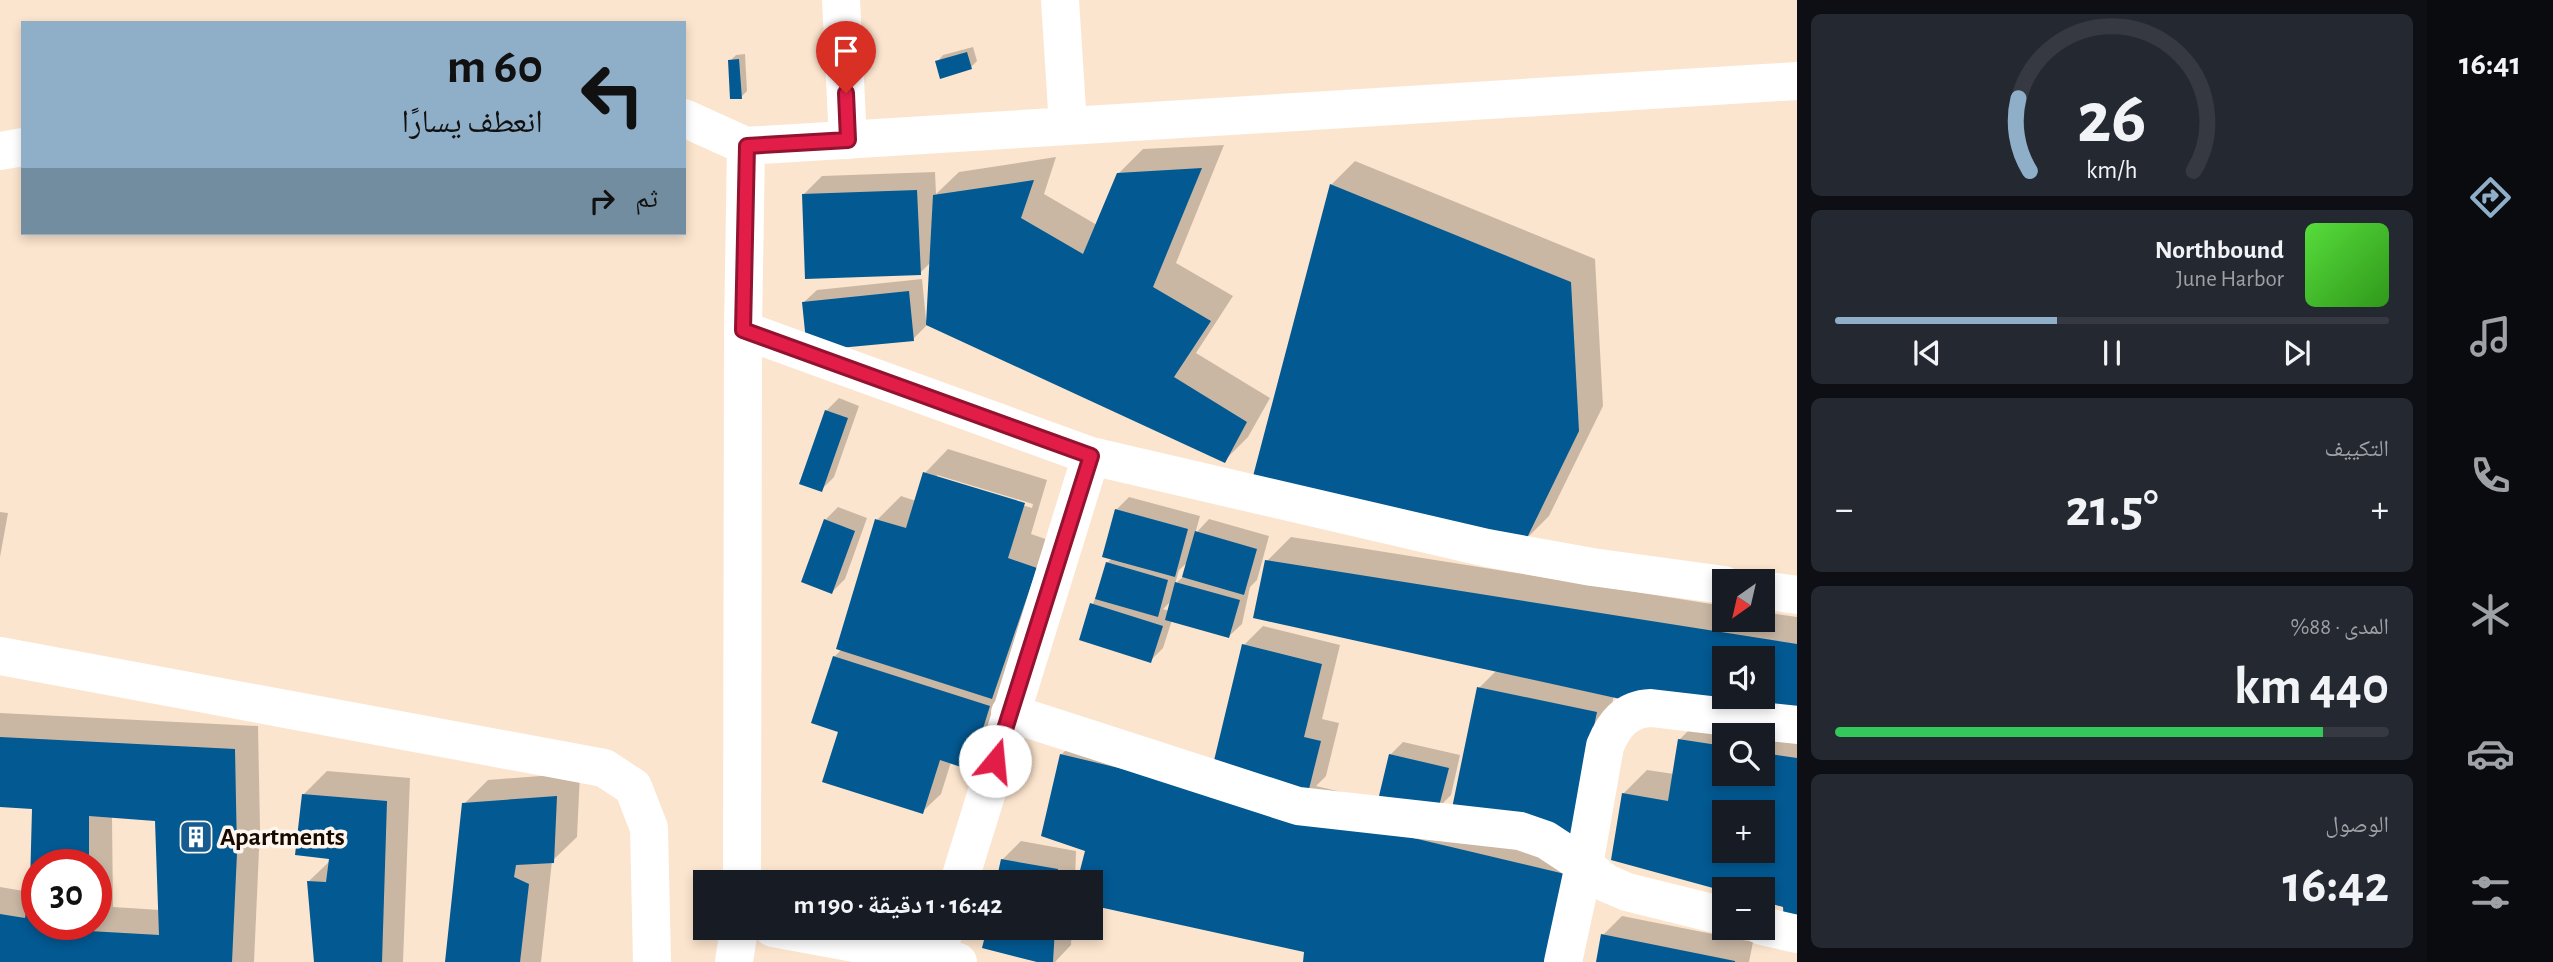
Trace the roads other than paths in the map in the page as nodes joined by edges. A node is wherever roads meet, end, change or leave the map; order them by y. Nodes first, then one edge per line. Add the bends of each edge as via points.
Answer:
1 (841, 0) edge
2 (1060, 0) edge
3 (1797, 81) edge
4 (686, 119) edge
5 (1068, 126) junction
6 (848, 140) junction
7 (747, 146) junction
8 (21, 147) edge
9 (0, 151) edge
10 (743, 330) junction
11 (1091, 456) junction
12 (1712, 583) edge
13 (1775, 592) edge
14 (1797, 595) edge
15 (0, 656) edge
16 (1010, 713) junction
17 (1797, 725) edge
18 (1584, 865) junction
19 (742, 870) edge
20 (962, 870) edge
21 (1712, 913) edge
22 (1775, 929) edge
23 (1797, 934) edge
24 (737, 940) edge
25 (872, 940) edge
26 (946, 949) edge
27 (652, 962) edge
28 (734, 962) edge
29 (1563, 962) edge

1 - 6 street
2 - 5 street
3 - 5 street
4 - 7 street
5 - 6 street
6 - 7 street
7 - 10 street
8 - 9 street
10 - 11 street
10 - 19 street
11 - 12 street via 1487,548
11 - 16 street
13 - 14 street
15 - 27 street via 604,768 633,787 649,828
16 - 18 street via 1298,806 1520,831 1546,840
16 - 20 street
17 - 18 street via 1651,708 1628,713 1605,746
18 - 21 street via 1605,883 1627,892
18 - 29 street
22 - 23 street
24 - 28 street
25 - 26 street

